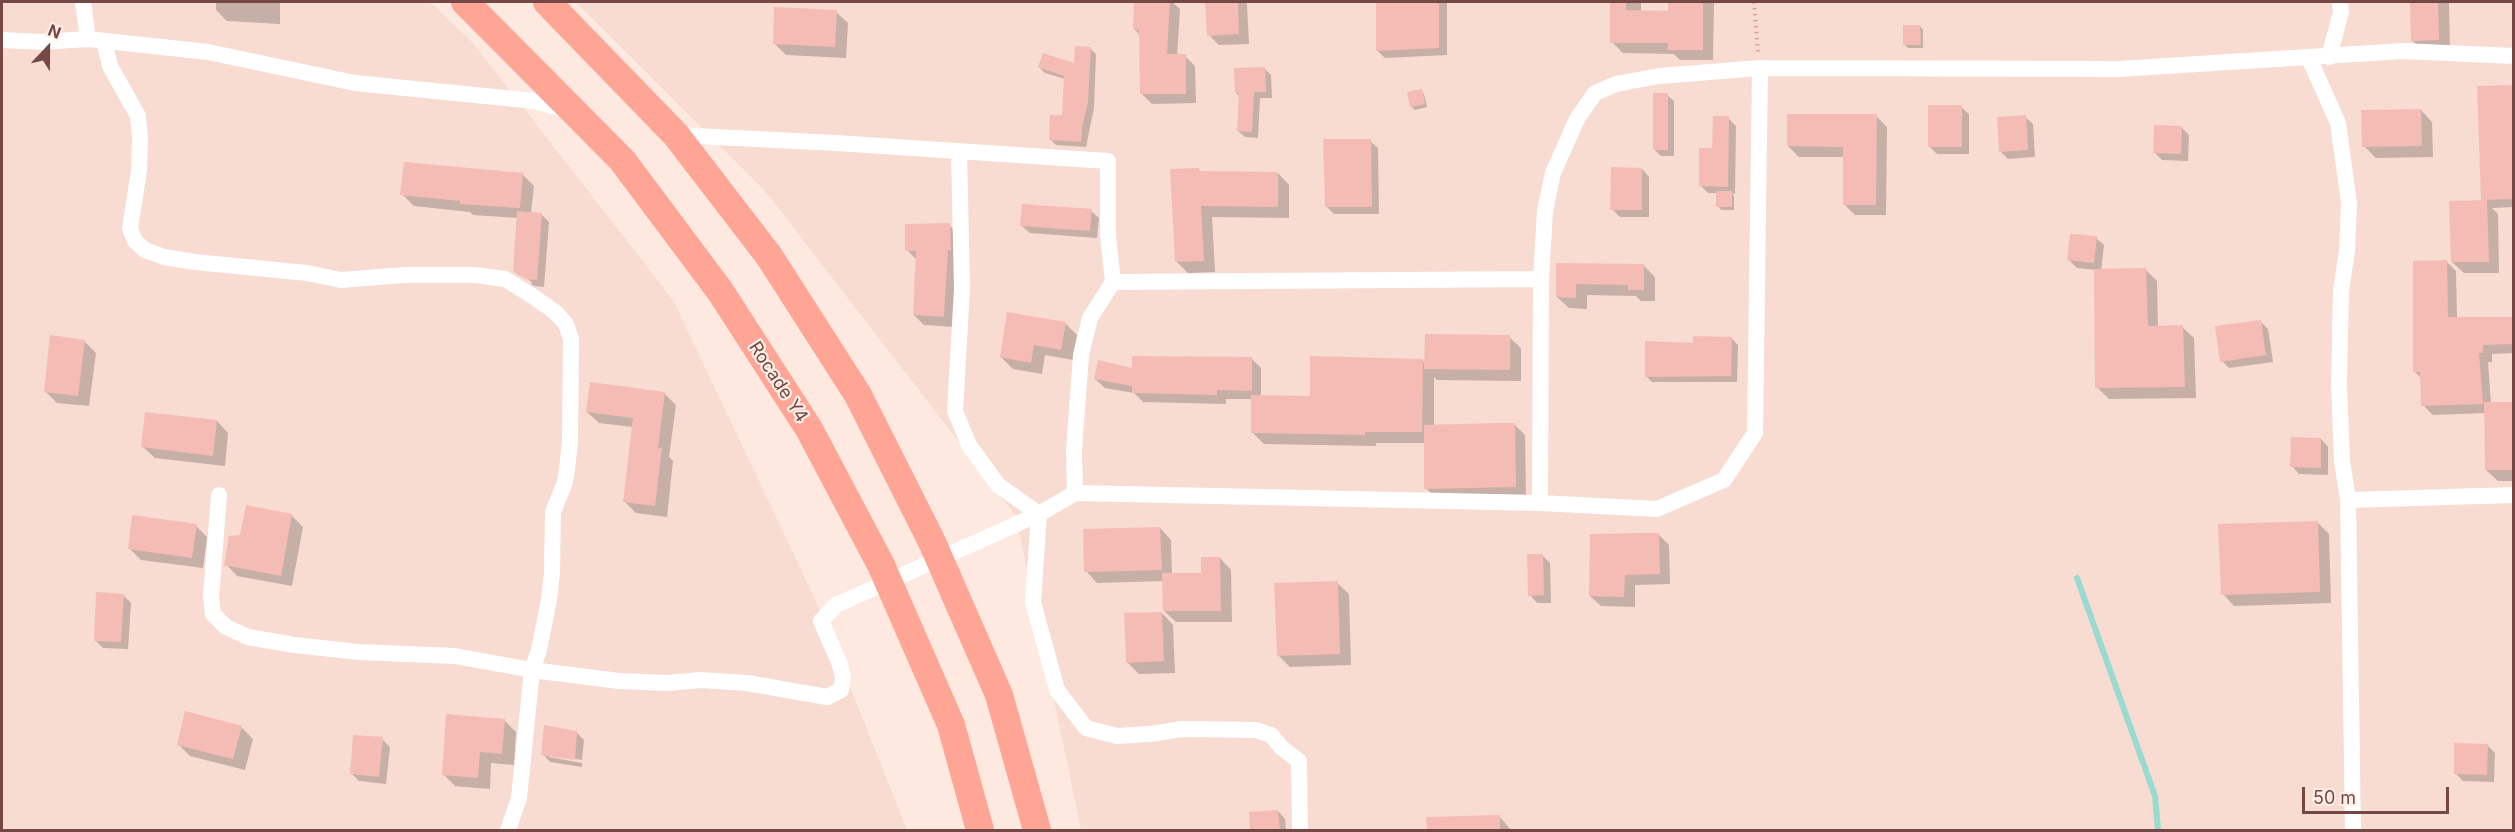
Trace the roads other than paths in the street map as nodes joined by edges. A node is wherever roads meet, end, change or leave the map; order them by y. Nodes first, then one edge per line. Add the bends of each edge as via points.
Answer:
1 (83, 2) edge
2 (465, 2) edge
3 (547, 2) edge
4 (2340, 2) edge
5 (2, 40) edge
6 (96, 40) junction
7 (2514, 56) edge
8 (2329, 57) junction
9 (2309, 58) junction
10 (1760, 68) junction
11 (574, 112) junction
12 (676, 135) junction
13 (959, 152) junction
14 (1541, 279) junction
15 (1113, 282) junction
16 (1075, 493) junction
17 (219, 495) dead end
18 (2514, 495) edge
19 (2348, 500) junction
20 (1540, 504) junction
21 (1039, 514) junction
22 (532, 670) junction
23 (508, 831) edge
24 (980, 831) edge
25 (1036, 831) edge
26 (1300, 831) edge
27 (2353, 831) edge

1 - 6 street
2 - 11 highway, Rocade Y4
3 - 12 highway
4 - 8 street
5 - 6 street
6 - 11 street via 208,52 355,83 535,101
6 - 22 street via 138,116 140,171 130,228 135,241 145,250 184,261 341,280 404,275 505,279 566,324 571,339 570,442 565,482 553,512 549,600
7 - 8 street via 2403,51
8 - 9 street
9 - 10 street via 2119,69
9 - 19 street via 2338,123 2349,203 2341,291 2339,384
10 - 14 street via 1659,76 1616,84 1595,93 1577,119 1553,172 1545,211
10 - 20 street via 1755,433 1724,480 1657,509
11 - 24 highway, Rocade Y4 via 622,160 713,282 809,429 881,565 951,725
12 - 13 street
12 - 25 highway via 769,256 858,395 932,542 999,695
13 - 15 street via 1108,161 1108,236
13 - 21 street via 962,289 955,411 969,445 998,485
14 - 15 street
14 - 20 street
15 - 16 street via 1090,318 1081,355
16 - 20 street
16 - 21 street
17 - 22 street via 211,597 213,614 226,627 248,637 294,645 455,656
18 - 19 street
19 - 27 street
21 - 22 street via 836,605 821,621 843,677 840,690 826,697 747,683 619,681
21 - 26 street via 1033,602 1057,690 1086,728 1118,736 1182,729 1256,730 1271,735 1299,761
22 - 23 street via 519,798

